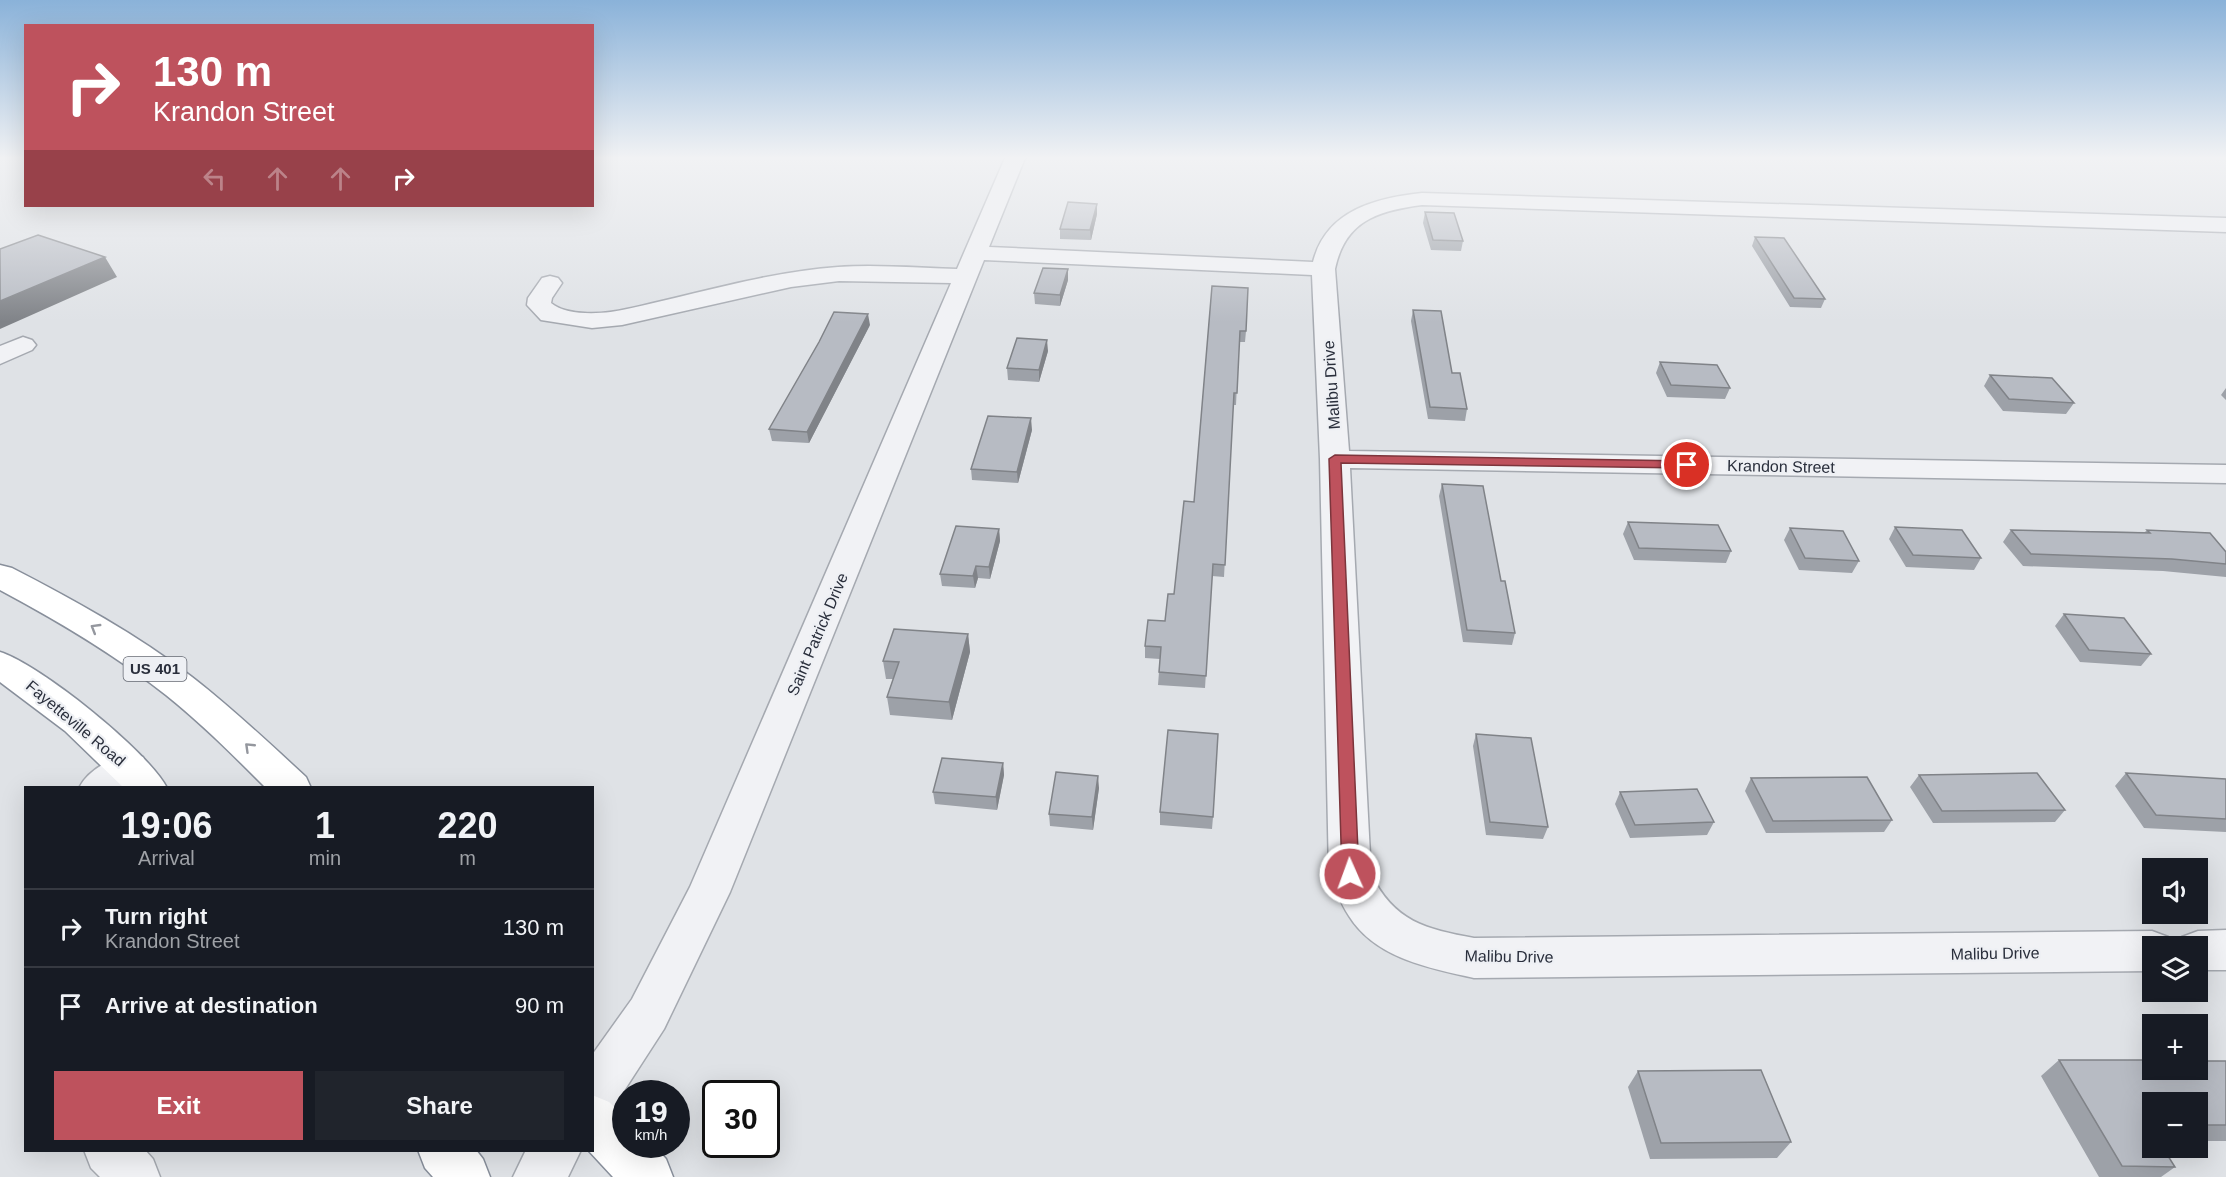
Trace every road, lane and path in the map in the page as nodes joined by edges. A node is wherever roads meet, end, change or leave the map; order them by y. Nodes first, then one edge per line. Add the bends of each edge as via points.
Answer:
1 (992, 213) edge
2 (1364, 213) edge
3 (1853, 213) edge
4 (2226, 225) edge
5 (971, 264) junction
6 (1323, 269) junction
7 (550, 283) dead end
8 (23, 345) dead end
9 (0, 356) edge
10 (1335, 459) junction
11 (2226, 474) edge
12 (0, 576) edge
13 (0, 664) edge
14 (125, 781) edge
15 (290, 786) edge
16 (2226, 950) edge
17 (2142, 951) edge
18 (2208, 951) edge
19 (594, 1094) edge
20 (594, 1121) edge
21 (111, 1152) edge
22 (445, 1152) edge
23 (555, 1152) edge
24 (135, 1177) edge
25 (465, 1177) edge
26 (538, 1177) edge
27 (648, 1177) edge

1 - 5 street, Saint Patrick Drive
2 - 6 street via 1337,233 1325,254
3 - 4 street
5 - 6 street
5 - 7 street via 810,277 592,321 550,315 539,305
5 - 19 street, Saint Patrick Drive via 709,892 648,1014
6 - 10 street, Malibu Drive
8 - 9 street
10 - 11 street, Krandon Street
10 - 17 street, Malibu Drive via 1350,874 1364,905 1396,935 1433,950 1474,958
15 -> 12 highway, US 401 via 237,735 119,643
13 - 14 highway, Fayetteville Road via 33,684 95,735
16 - 18 street
20 - 27 highway
21 - 24 street
22 - 25 highway
23 - 26 street

